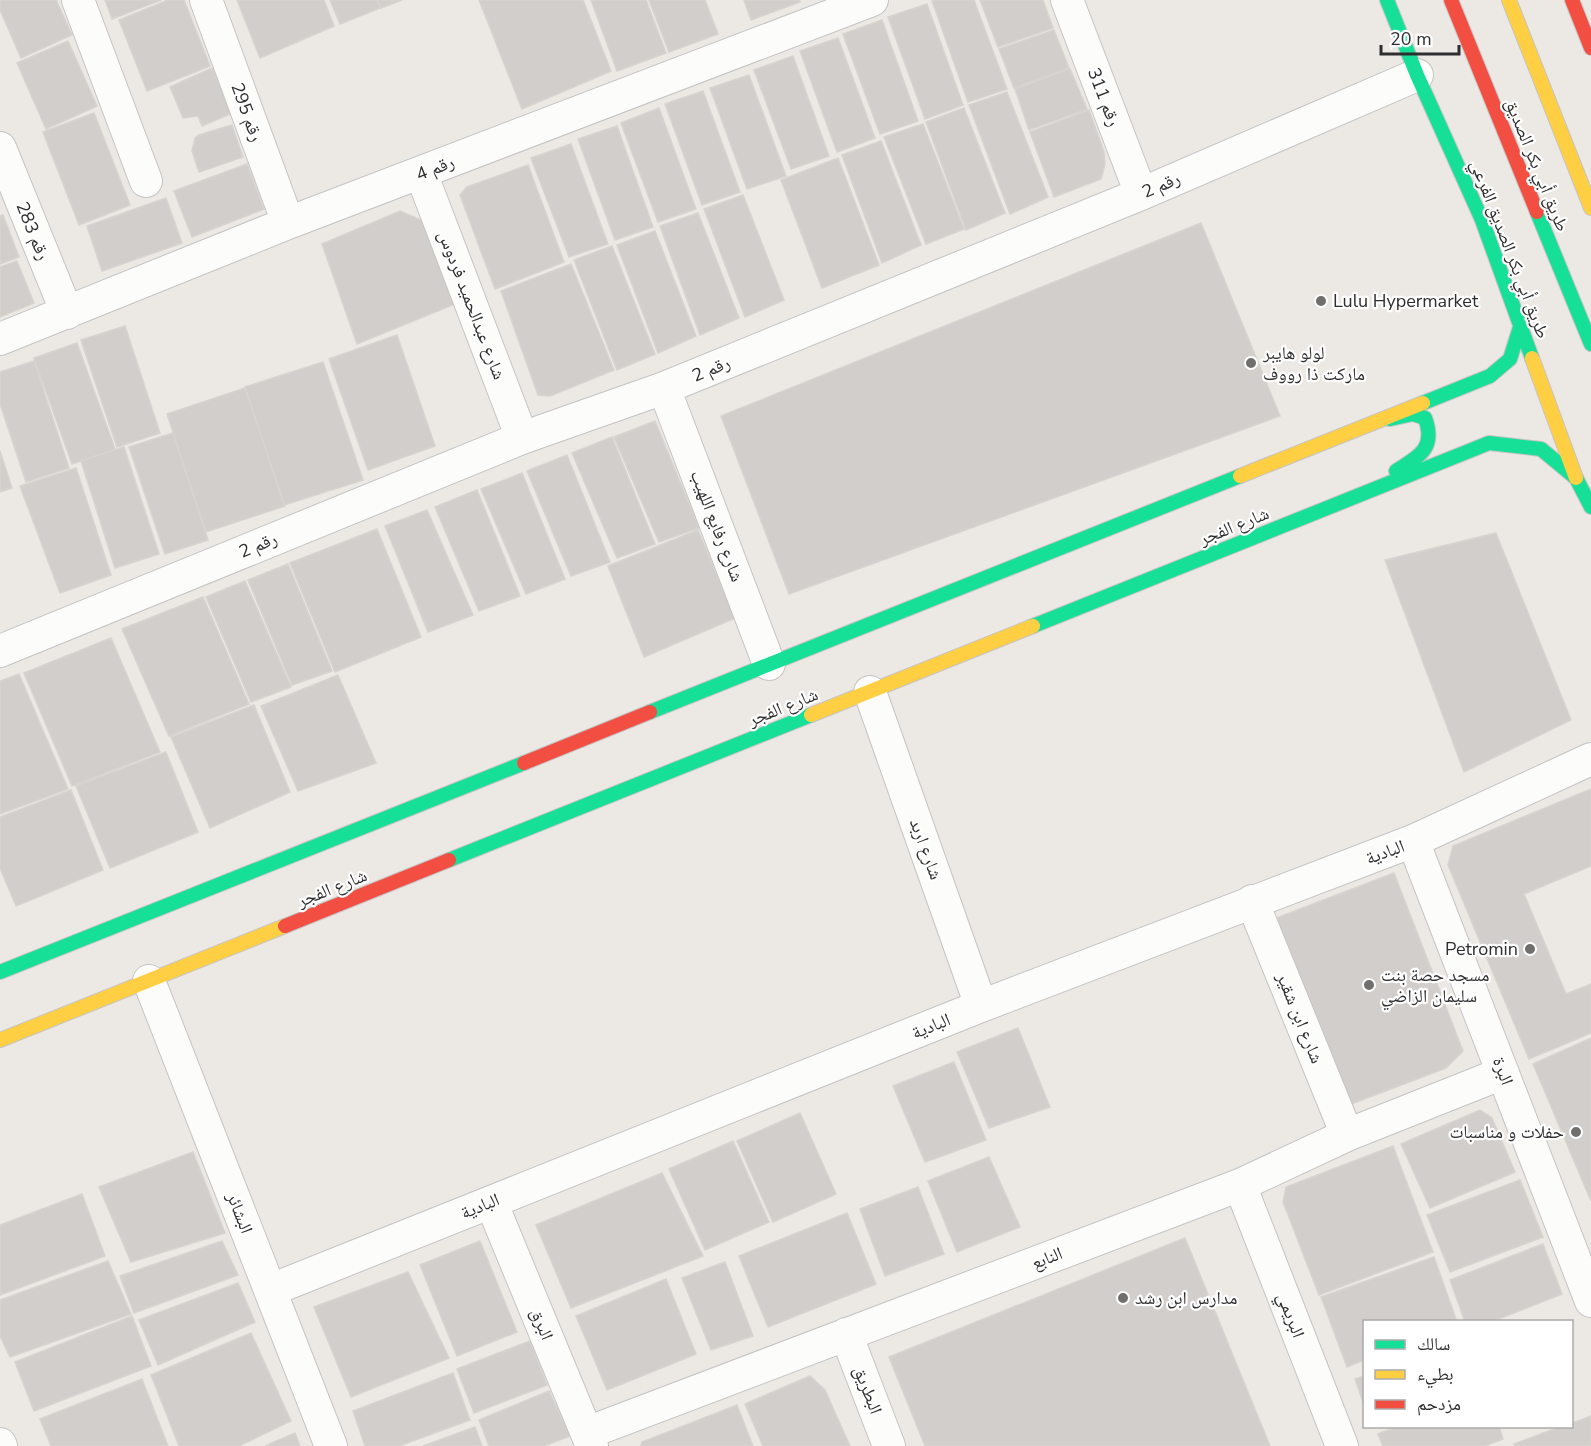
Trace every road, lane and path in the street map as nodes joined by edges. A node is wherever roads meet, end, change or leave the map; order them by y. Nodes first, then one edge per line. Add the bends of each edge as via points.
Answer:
1 (78, 0) edge
2 (206, 0) edge
3 (872, 0) edge
4 (1067, 0) edge
5 (1387, 0) edge
6 (1451, 0) edge
7 (1509, 0) edge
8 (1570, 0) edge
9 (1591, 48) edge
10 (1418, 75) junction
11 (0, 148) edge
12 (422, 173) junction
13 (146, 181) dead end
14 (1141, 194) junction
15 (1591, 208) edge
16 (288, 223) junction
17 (67, 313) junction
18 (1521, 324) junction
19 (0, 339) edge
20 (1591, 344) edge
21 (664, 388) junction
22 (1359, 428) junction
23 (522, 438) junction
24 (1576, 478) junction
25 (1359, 495) junction
26 (1591, 507) edge
27 (1591, 514) edge
28 (0, 651) edge
29 (769, 664) junction
30 (870, 692) junction
31 (1591, 759) edge
32 (1413, 842) junction
33 (1252, 901) junction
34 (0, 972) edge
35 (149, 981) junction
36 (981, 1006) junction
37 (0, 1040) edge
38 (1503, 1073) junction
39 (1347, 1135) junction
40 (1240, 1185) junction
41 (491, 1202) junction
42 (270, 1290) junction
43 (1591, 1301) edge
44 (846, 1334) junction
45 (590, 1440) edge
46 (331, 1446) edge
47 (889, 1446) edge
48 (1342, 1446) edge

1 - 13 street
2 - 16 street, رقم 295
3 - 12 street, رقم 4
4 - 14 street, رقم 311
5 - 10 street, طريق أبي بكر الصديق الفرعي
6 - 20 street, طريق أبي بكر الصديق
7 - 15 street, طريق أبي بكر الصديق
8 - 9 street
10 - 14 street, رقم 2
10 - 18 street, طريق أبي بكر الصديق الفرعي via 1482,220
11 - 17 street, رقم 283
12 - 16 street, رقم 4
12 - 23 street, شارع عبدالحميد فردوس
14 - 21 street, رقم 2
16 - 17 street, رقم 4
17 - 19 street, رقم 4
18 - 22 street via 1509,359 1490,376
18 - 24 street, طريق أبي بكر الصديق الفرعي
21 - 23 street, رقم 2
21 - 29 street, شارع رفايع اللهيب
22 - 25 street via 1413,414 1425,418 1430,442 1424,453
22 - 29 street
23 - 28 street, رقم 2
24 - 25 street, شارع الفجر via 1541,450 1489,443
24 - 26 street
24 - 27 street, طريق أبي بكر الصديق الفرعي
25 - 30 street, شارع الفجر
29 - 34 street
30 - 35 street, شارع الفجر
30 - 36 street, شارع اربد
31 - 32 street, البادية
32 - 33 street, البادية
32 - 38 street, البرة
33 - 36 street, البادية
33 - 39 street, شارع ابن شقير
35 - 37 street, شارع الفجر
35 - 42 street, البشائر
36 - 41 street, البادية
38 - 39 street, النابع
38 - 43 street, البرة
39 - 40 street, النابع
40 - 44 street, النابع
40 - 48 street, البريمي
41 - 42 street, البادية
41 - 45 street, البرق
42 - 46 street, البشائر
44 - 45 street, النابع
44 - 47 street, البطريق

